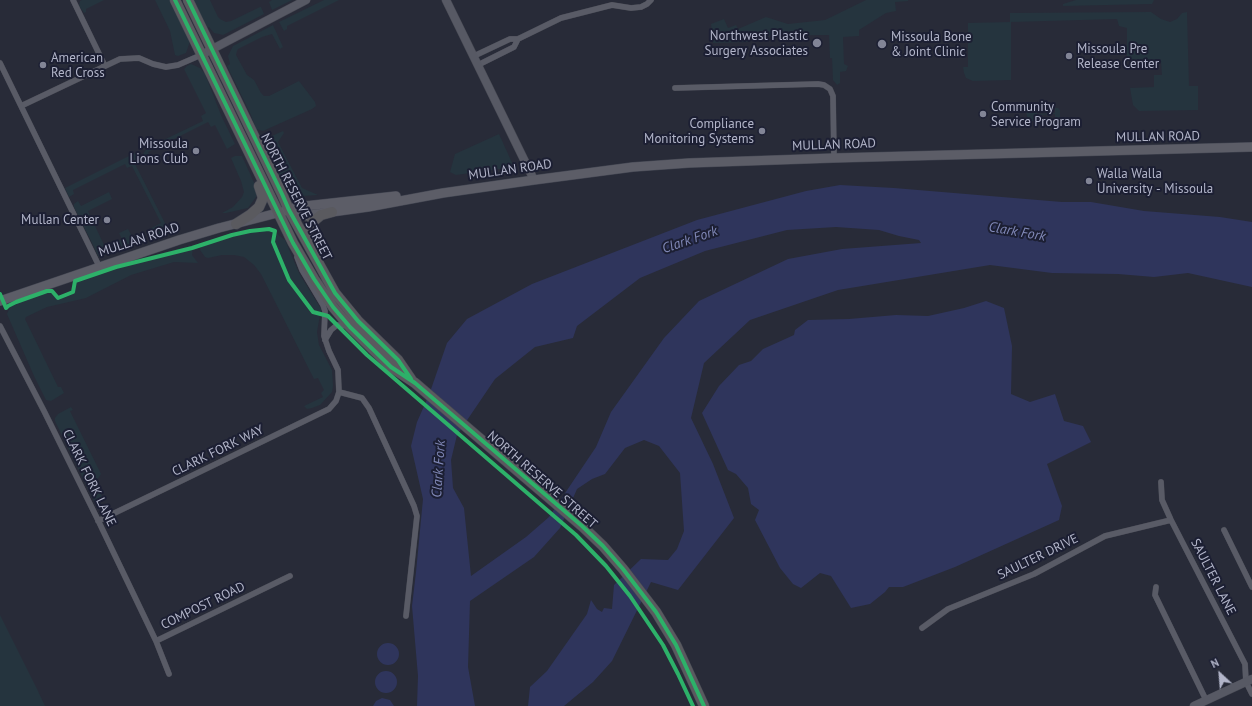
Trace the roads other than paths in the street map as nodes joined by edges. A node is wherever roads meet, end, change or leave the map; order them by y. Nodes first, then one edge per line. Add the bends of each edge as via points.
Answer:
1 (73, 0) edge
2 (175, 0) edge
3 (188, 0) edge
4 (306, 0) edge
5 (446, 0) edge
6 (651, 0) edge
7 (613, 3) edge
8 (518, 39) junction
9 (212, 50) junction
10 (201, 55) junction
11 (474, 56) junction
12 (0, 63) edge
13 (478, 65) junction
14 (105, 66) junction
15 (213, 78) junction
16 (675, 88) dead end
17 (21, 106) junction
18 (1252, 147) edge
19 (834, 158) junction
20 (534, 180) junction
21 (420, 196) junction
22 (289, 210) junction
23 (332, 212) junction
24 (278, 213) junction
25 (236, 224) junction
26 (297, 251) junction
27 (100, 266) junction
28 (335, 293) junction
29 (0, 301) edge
30 (0, 326) edge
31 (350, 327) junction
32 (325, 340) junction
33 (414, 384) junction
34 (339, 392) junction
35 (1161, 482) dead end
36 (1171, 520) junction
37 (98, 521) junction
38 (1224, 530) dead end
39 (290, 576) dead end
40 (1156, 587) dead end
41 (1252, 587) edge
42 (406, 616) dead end
43 (922, 628) dead end
44 (156, 641) junction
45 (169, 674) dead end
46 (1249, 680) edge
47 (1252, 694) edge
48 (1206, 700) junction
49 (704, 706) edge
50 (1194, 706) edge

1 - 14 street
2 - 10 highway, NORTH RESERVE STREET
3 - 9 highway, NORTH RESERVE STREET
4 - 9 street
5 - 11 street
6 - 7 street via 637,8
7 - 8 street via 561,18
8 - 11 street via 510,39
8 - 13 street via 514,46
9 - 10 street
9 - 22 highway, NORTH RESERVE STREET
10 - 14 street via 166,67 139,58 120,59
10 - 15 highway, NORTH RESERVE STREET
11 - 13 street
12 - 17 street
13 - 20 street
14 - 17 street
15 - 24 highway, NORTH RESERVE STREET
15 - 25 highway via 220,105 263,198 256,211
16 - 19 street via 824,85 830,89 833,96
17 - 27 street
18 - 19 main road, MULLAN ROAD
19 - 20 main road, MULLAN ROAD via 633,167
20 - 21 main road, MULLAN ROAD
21 - 22 main road, MULLAN ROAD via 364,199 300,206
21 - 23 main road, MULLAN ROAD
22 - 23 main road, MULLAN ROAD via 303,216
22 - 24 main road, MULLAN ROAD
22 - 28 highway, NORTH RESERVE STREET
23 - 28 highway via 313,221 309,225 308,234
24 - 25 main road, MULLAN ROAD
24 - 26 highway, NORTH RESERVE STREET
25 - 27 main road, MULLAN ROAD
26 - 31 highway, NORTH RESERVE STREET via 325,296
26 - 32 street via 302,270 325,311
27 - 29 main road, MULLAN ROAD
28 - 33 highway, NORTH RESERVE STREET via 358,321 398,360
30 - 37 street, CLARK FORK LANE
31 - 32 street via 337,325
31 - 33 highway, NORTH RESERVE STREET via 391,367
32 - 34 street via 338,370
33 - 49 highway, NORTH RESERVE STREET via 582,526 623,569 656,612 676,645
34 - 37 street, CLARK FORK WAY via 329,409
34 - 42 street via 362,398 369,408 414,506 416,516
35 - 36 street, SAULTER LANE via 1162,500
36 - 43 street, SAULTER DRIVE via 1105,536 1034,574 948,609
36 - 46 street, SAULTER LANE via 1245,664
37 - 44 street, CLARK FORK LANE
38 - 41 street
39 - 44 street, COMPOST ROAD
40 - 48 street via 1155,595
44 - 45 street, COMPOST ROAD
46 - 47 street
46 - 48 street
48 - 50 street

